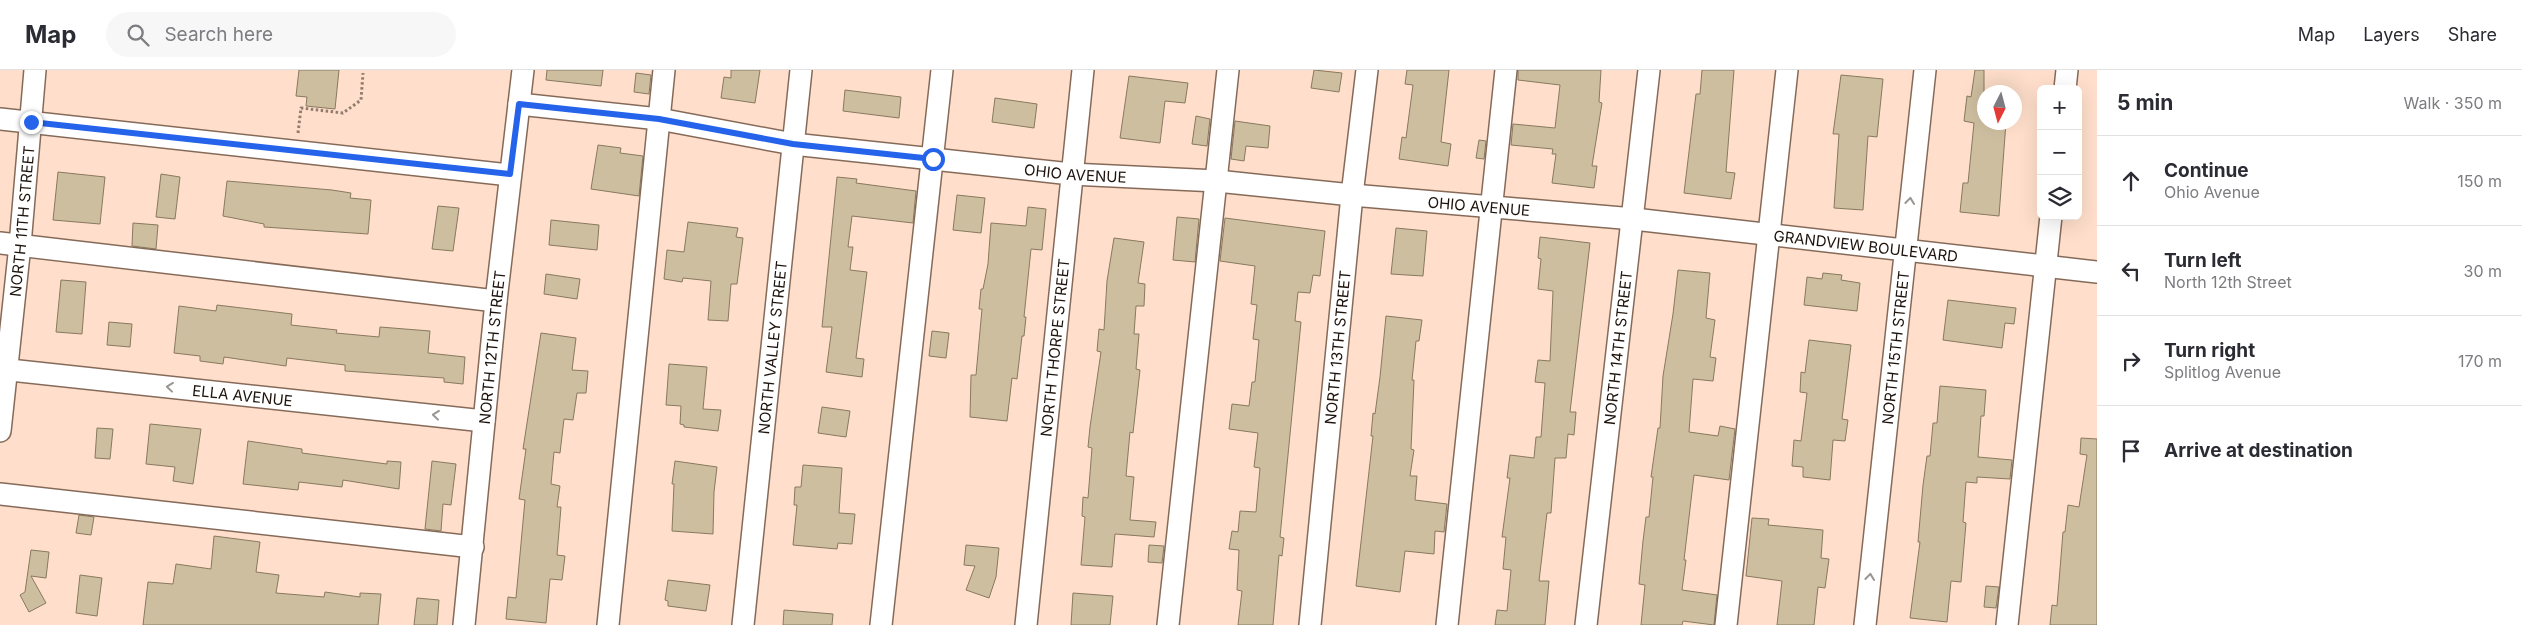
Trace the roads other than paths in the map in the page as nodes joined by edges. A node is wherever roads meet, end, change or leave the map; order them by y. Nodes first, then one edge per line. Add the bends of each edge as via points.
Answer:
1 (36, 70) edge
2 (523, 70) edge
3 (664, 70) edge
4 (801, 70) edge
5 (942, 70) edge
6 (1083, 70) edge
7 (1228, 70) edge
8 (1367, 70) edge
9 (1506, 70) edge
10 (1649, 70) edge
11 (1788, 70) edge
12 (1925, 70) edge
13 (2067, 70) edge
14 (2065, 85) edge
15 (519, 104) junction
16 (0, 119) edge
17 (659, 119) junction
18 (31, 122) junction
19 (793, 144) junction
20 (933, 159) junction
21 (510, 174) junction
22 (1071, 174) junction
23 (1217, 181) junction
24 (1352, 195) junction
25 (1490, 208) junction
26 (1634, 219) junction
27 (2052, 220) edge
28 (1770, 234) junction
29 (10, 244) edge
30 (1905, 250) junction
31 (2046, 267) junction
32 (2097, 272) edge
33 (496, 301) junction
34 (3, 369) edge
35 (484, 420) junction
36 (0, 432) edge
37 (0, 494) edge
38 (473, 547) junction
39 (464, 625) edge
40 (608, 625) edge
41 (743, 625) edge
42 (881, 625) edge
43 (1026, 625) edge
44 (1168, 625) edge
45 (1310, 625) edge
46 (1447, 625) edge
47 (1586, 625) edge
48 (1726, 625) edge
49 (1865, 625) edge
50 (2007, 625) edge

1 - 18 street, NORTH 11TH STREET
2 - 15 street, NORTH 12TH STREET
3 - 17 street
4 - 19 street, NORTH VALLEY STREET
5 - 20 street
6 - 22 street, NORTH THORPE STREET
7 - 23 street
8 - 24 street, NORTH 13TH STREET
9 - 25 street
10 - 26 street, NORTH 14TH STREET
11 - 28 street
30 -> 12 street, NORTH 15TH STREET
13 - 14 street
15 - 17 street, OHIO AVENUE
15 - 21 street, NORTH 12TH STREET
16 - 18 street
17 - 19 street, OHIO AVENUE
17 - 40 street
18 - 21 street
18 - 29 street, NORTH 11TH STREET
19 - 20 street, OHIO AVENUE
19 - 41 street, NORTH VALLEY STREET
20 - 22 street, OHIO AVENUE
20 - 42 street
21 - 33 street, NORTH 12TH STREET
22 - 23 street, OHIO AVENUE
22 - 43 street, NORTH THORPE STREET
23 - 24 street, OHIO AVENUE
23 - 44 street
24 - 25 street, OHIO AVENUE
24 - 45 street, NORTH 13TH STREET
25 - 26 street, OHIO AVENUE
25 - 46 street
26 - 28 street, GRANDVIEW BOULEVARD
26 - 47 street, NORTH 14TH STREET
27 - 31 street
28 - 30 street, GRANDVIEW BOULEVARD
28 - 48 street
29 - 33 street
29 - 34 street, NORTH 11TH STREET
30 - 31 street, GRANDVIEW BOULEVARD
49 -> 30 street, NORTH 15TH STREET
31 - 32 street, GRANDVIEW BOULEVARD
31 - 50 street
33 - 35 street, NORTH 12TH STREET
35 -> 34 street, ELLA AVENUE
34 - 36 street, NORTH 11TH STREET
35 - 38 street, NORTH 12TH STREET
37 - 38 street
38 - 39 street, NORTH 12TH STREET

